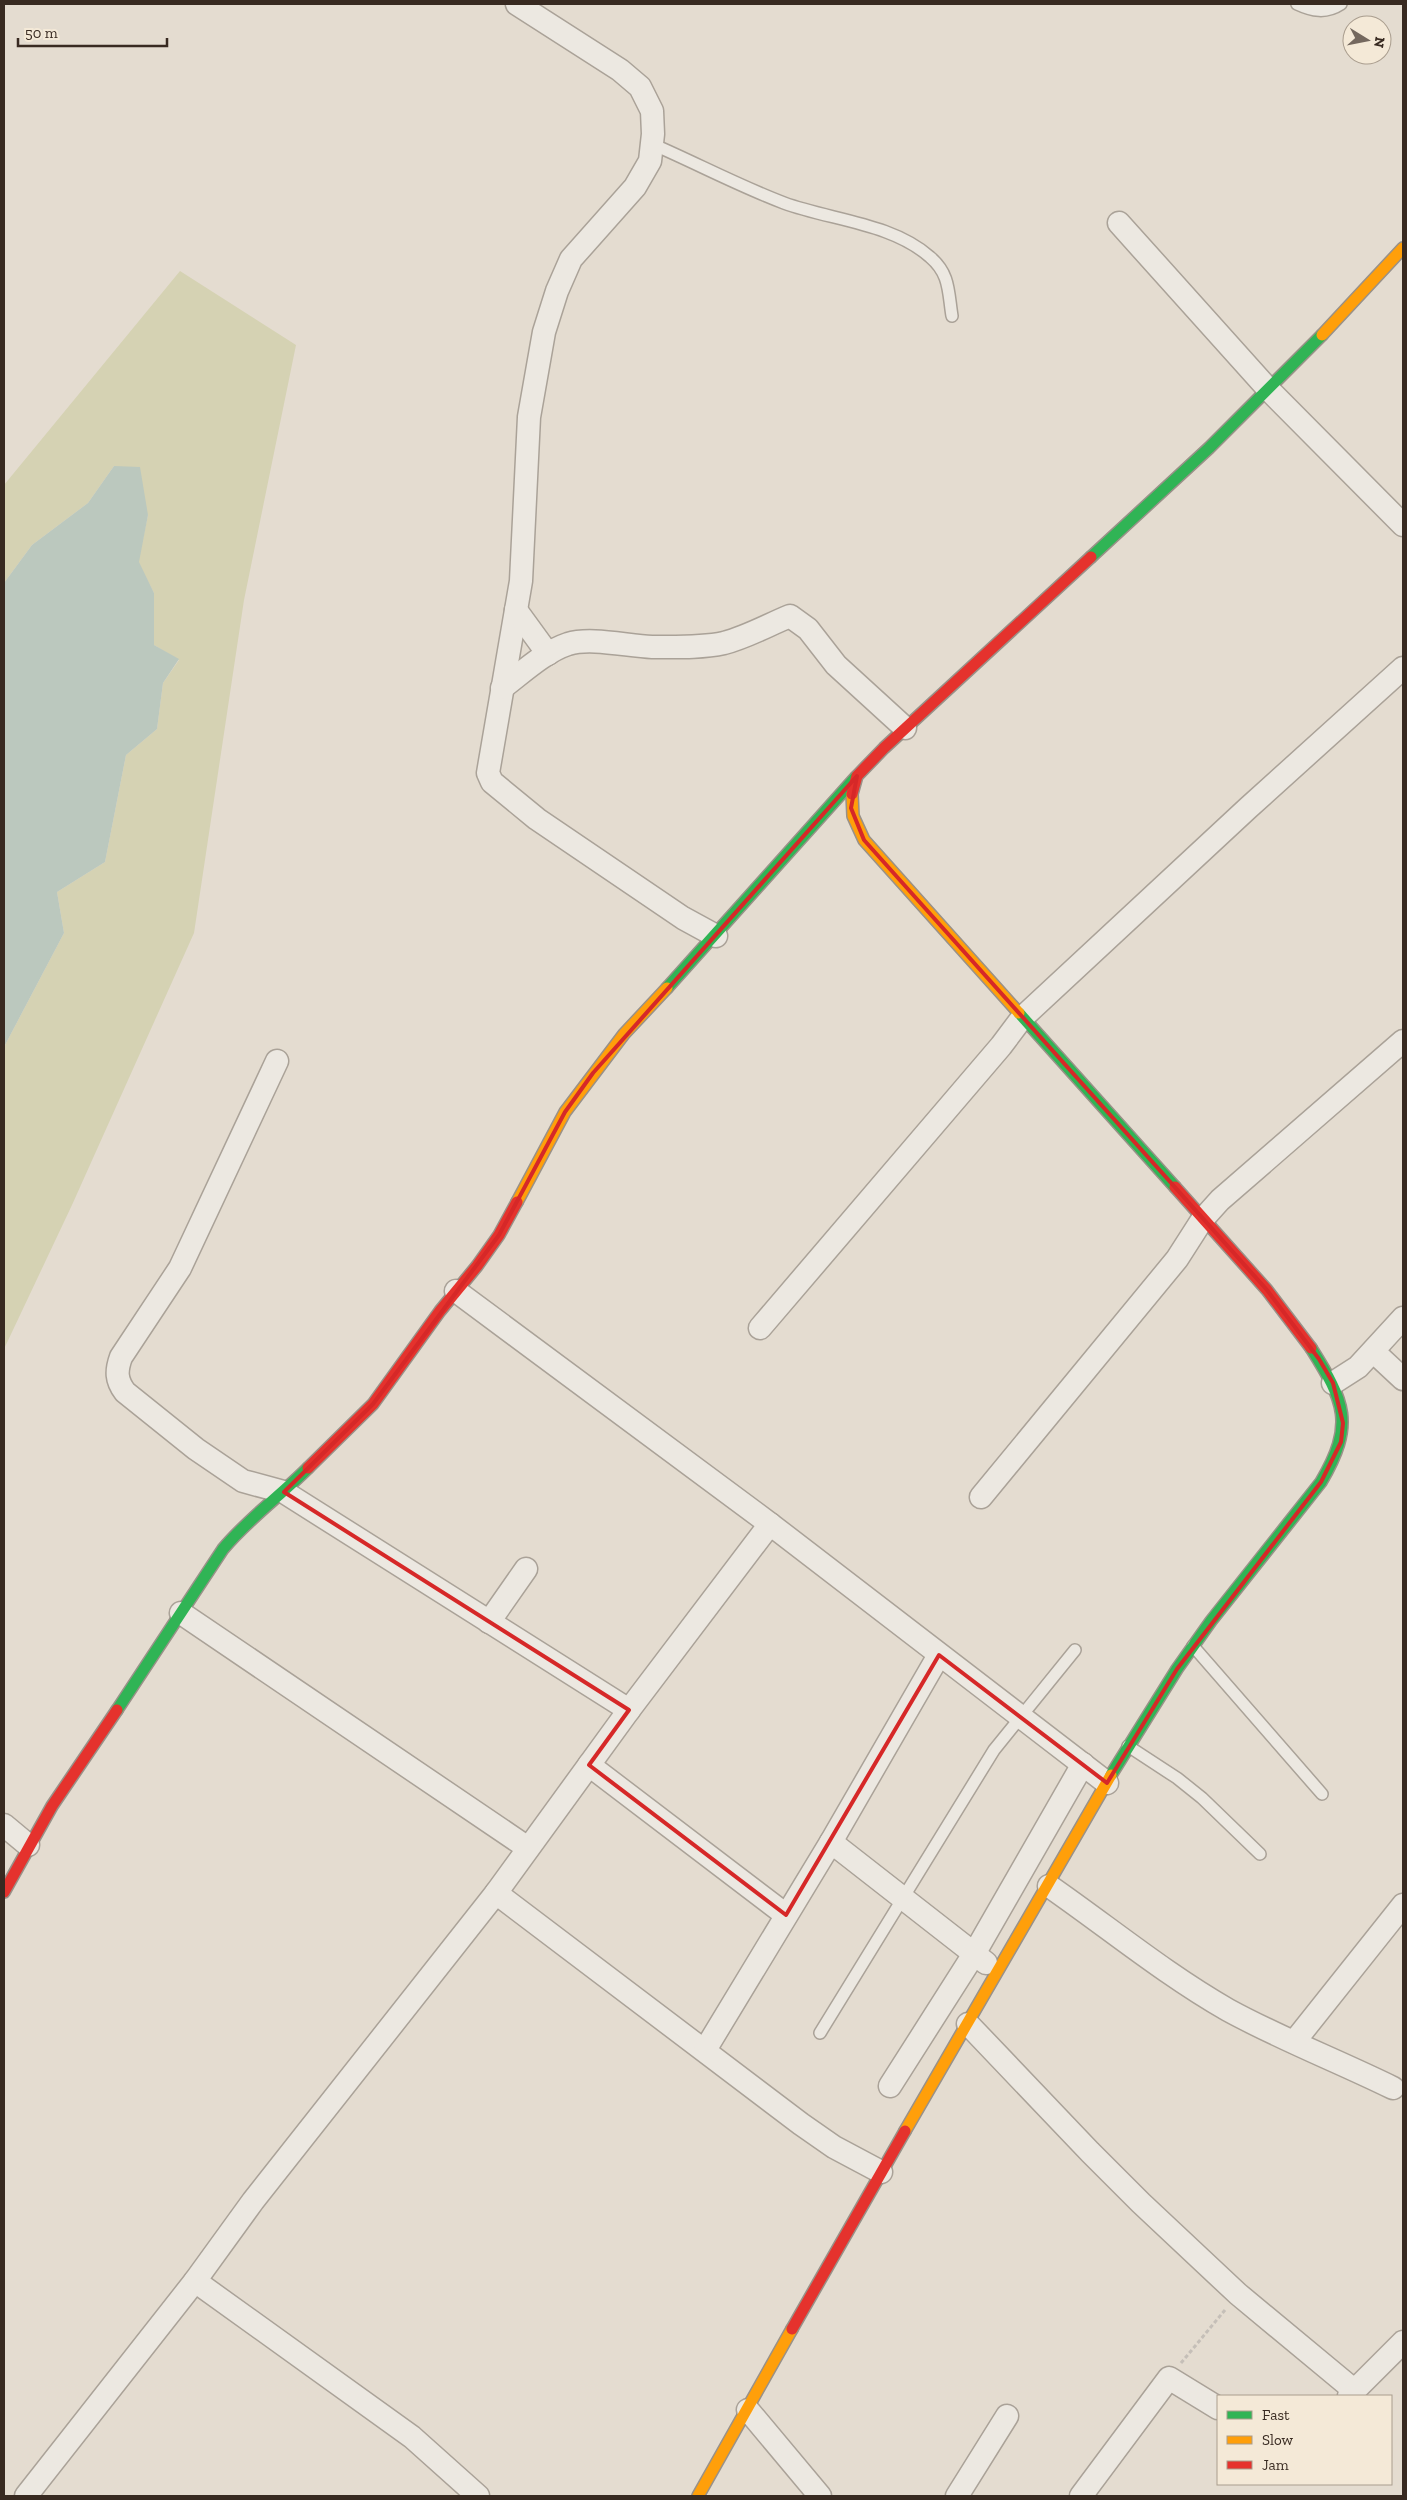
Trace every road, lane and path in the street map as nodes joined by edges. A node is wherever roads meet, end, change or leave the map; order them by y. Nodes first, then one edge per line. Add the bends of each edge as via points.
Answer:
1 (517, 4) edge
2 (1297, 4) edge
3 (1341, 4) edge
4 (652, 144) junction
5 (1120, 223) dead end
6 (1400, 259) edge
7 (952, 316) dead end
8 (1268, 389) junction
9 (1403, 525) edge
10 (516, 610) junction
11 (548, 654) junction
12 (1403, 668) edge
13 (502, 688) junction
14 (905, 728) junction
15 (857, 776) junction
16 (716, 936) junction
17 (1022, 1018) junction
18 (1403, 1041) edge
19 (277, 1061) dead end
20 (1202, 1220) junction
21 (456, 1291) junction
22 (1403, 1318) edge
23 (760, 1328) dead end
24 (1374, 1352) junction
25 (1403, 1379) edge
26 (1333, 1383) junction
27 (284, 1492) junction
28 (981, 1497) dead end
29 (770, 1524) junction
30 (526, 1569) dead end
31 (181, 1613) junction
32 (489, 1622) junction
33 (1193, 1646) junction
34 (1075, 1650) dead end
35 (939, 1655) junction
36 (629, 1710) junction
37 (1022, 1718) junction
38 (1128, 1746) junction
39 (1083, 1764) junction
40 (589, 1765) junction
41 (1107, 1783) junction
42 (1322, 1794) dead end
43 (4, 1825) edge
44 (831, 1842) junction
45 (28, 1844) junction
46 (528, 1848) junction
47 (1260, 1854) dead end
48 (1049, 1886) junction
49 (4, 1892) edge
50 (496, 1893) junction
51 (903, 1898) junction
52 (1403, 1905) edge
53 (786, 1915) junction
54 (974, 1954) junction
55 (999, 1973) junction
56 (968, 2024) junction
57 (820, 2033) dead end
58 (1294, 2042) junction
59 (704, 2050) junction
60 (890, 2086) dead end
61 (1393, 2088) dead end
62 (881, 2172) junction
63 (195, 2281) junction
64 (1238, 2294) junction
65 (1403, 2342) edge
66 (1169, 2378) junction
67 (1352, 2394) edge
68 (1217, 2407) edge
69 (748, 2410) junction
70 (1007, 2416) dead end
71 (26, 2496) edge
72 (478, 2496) edge
73 (698, 2496) edge
74 (820, 2496) edge
75 (957, 2496) edge
76 (1081, 2496) edge

1 - 4 street via 620,70 640,87 652,110
2 - 3 lane via 1315,11 1332,11
4 - 7 lane via 785,203 900,238 929,256 945,273
4 - 10 street via 650,161 635,187 571,259 544,332 529,417 521,581
5 - 8 street
6 - 8 street
8 - 9 street
8 - 14 street via 1108,542
10 - 11 street
10 - 13 street
11 - 13 street
11 - 14 street via 569,644 597,642 660,647 723,643 790,616 808,629 836,665
12 - 17 street
13 - 16 street via 488,772 492,782 537,819 683,918
14 - 15 street
15 - 16 street
15 - 17 street via 850,808 864,840
16 - 21 street via 624,1034 593,1073 565,1112 499,1235
17 - 20 street
17 - 23 street
18 - 20 street via 1242,1178
19 - 27 street via 180,1268 121,1357 117,1370 118,1382 125,1392 196,1450 243,1481
20 - 26 street via 1302,1333
20 - 28 street via 1177,1259
21 - 27 street via 373,1404
21 - 29 street
22 - 24 street
24 - 25 street
24 - 26 street
26 - 33 street via 1343,1423 1341,1442 1334,1460 1321,1482
27 - 31 street via 242,1526
27 - 32 street
29 - 35 street
29 - 36 street
30 - 32 street
31 - 45 street
31 - 46 street
32 - 36 street
33 - 38 street
33 - 42 lane
34 - 37 lane
35 - 37 street
35 - 44 street
36 - 40 street
37 - 39 street
37 - 51 lane via 994,1750
38 - 41 street
38 - 47 lane via 1202,1798
39 - 41 street
39 - 54 street
40 - 46 street
40 - 53 street
41 - 48 street
43 - 45 street
44 - 51 street
44 - 53 street
45 - 49 street
46 - 50 street
48 - 55 street
48 - 58 street via 1197,1991
50 - 59 street
50 - 63 street via 253,2200
51 - 54 street
51 - 57 lane
52 - 58 street
53 - 59 street
54 - 55 street
54 - 60 street
55 - 56 street
56 - 62 street
56 - 64 street via 1090,2152
58 - 61 street
59 - 62 street via 834,2148
62 - 69 street
63 - 71 street
63 - 72 street via 412,2437
64 - 66 path
64 - 67 street
65 - 67 street
66 - 68 street
66 - 76 street
69 - 73 street
69 - 74 street
70 - 75 street

